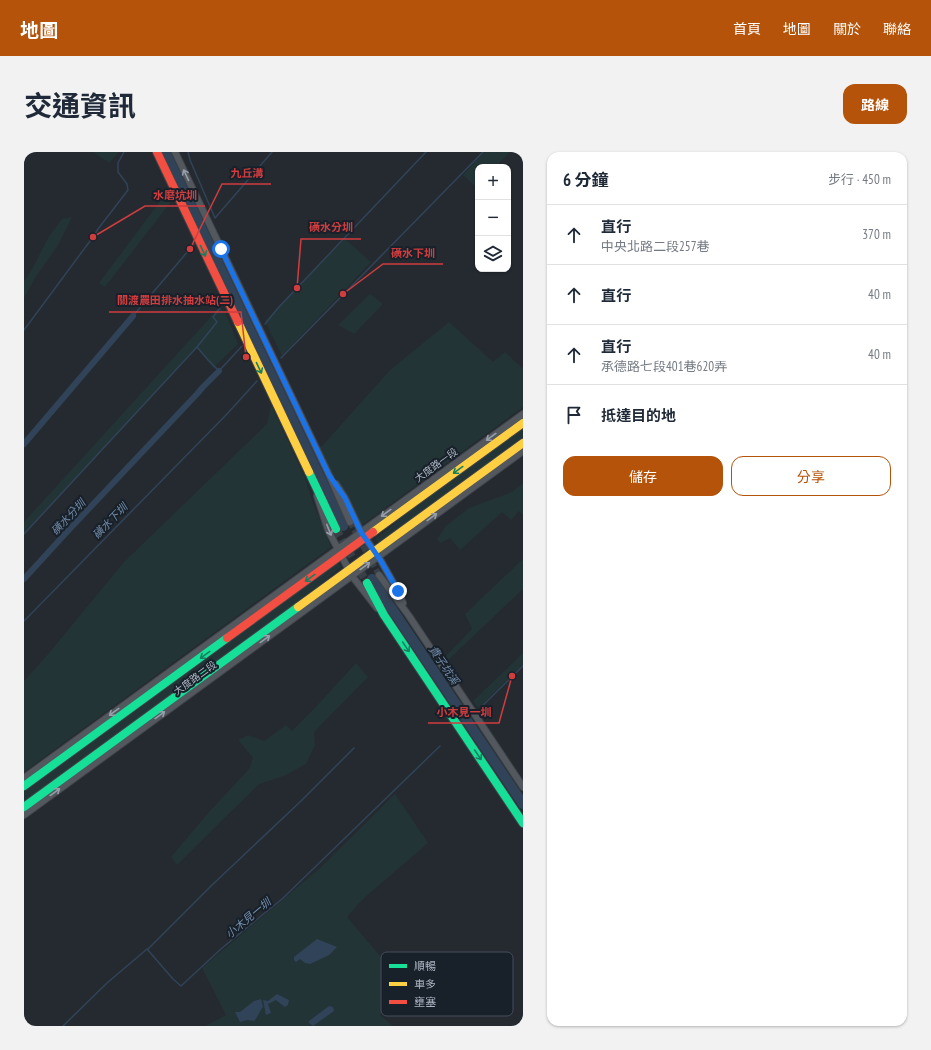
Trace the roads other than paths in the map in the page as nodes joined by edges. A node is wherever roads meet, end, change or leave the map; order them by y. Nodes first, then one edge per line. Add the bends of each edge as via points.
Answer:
1 (156, 152) edge
2 (175, 152) edge
3 (523, 414) edge
4 (523, 422) edge
5 (523, 442) edge
6 (523, 451) edge
7 (329, 475) junction
8 (314, 483) junction
9 (350, 522) tunnel mouth
10 (336, 529) tunnel mouth
11 (363, 535) junction
12 (340, 552) junction
13 (378, 556) junction
14 (352, 575) junction
15 (379, 575) tunnel mouth
16 (367, 583) tunnel mouth
17 (384, 615) junction
18 (409, 616) junction
19 (24, 778) edge
20 (24, 786) edge
21 (523, 787) edge
22 (24, 807) edge
23 (24, 815) edge
24 (523, 822) edge

1 -> 8 main road
7 -> 2 street
3 -> 11 street, 大度路一段
4 -> 11 main road, 大度路一段
5 - 13 main road
13 -> 6 street
7 - 9 street
7 - 11 street via 345,498
8 - 10 main road
8 -> 12 street via 328,530
11 - 12 main road, 大度路二段
11 - 13 street
12 - 14 street
12 -> 19 street, 大度路二段
12 -> 20 main road, 大度路二段
14 -> 13 main road
13 - 18 street
14 - 17 street
14 - 22 main road, 大度路二段
23 -> 14 street, 大度路二段
15 - 18 street
16 - 17 main road
17 -> 24 main road
18 - 21 street

